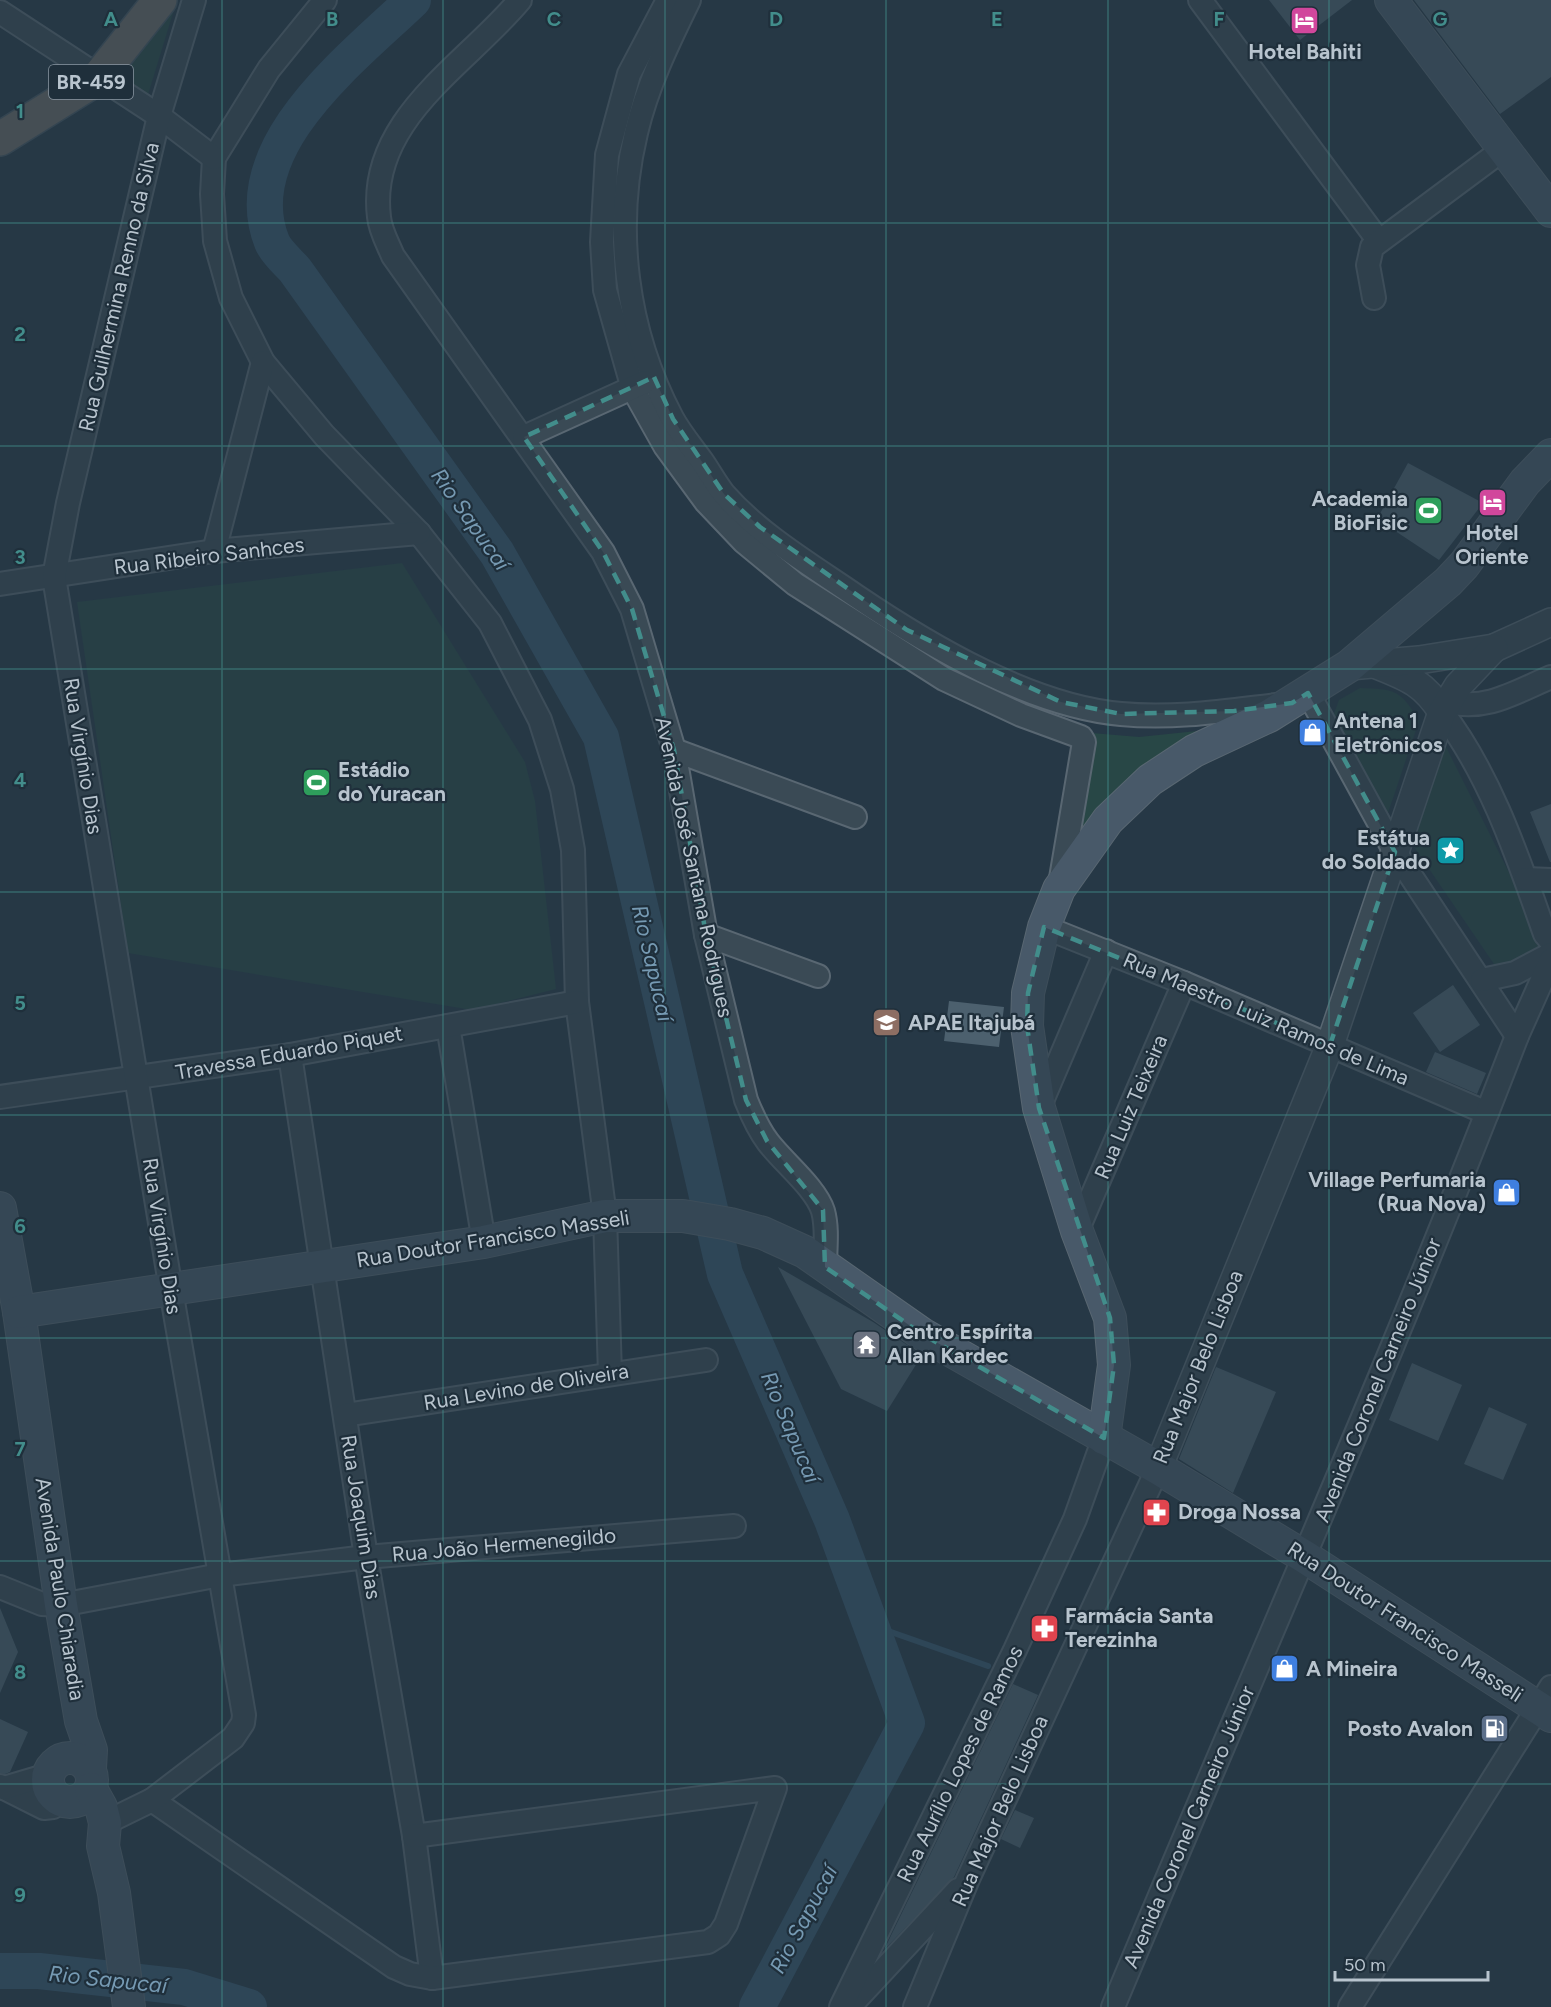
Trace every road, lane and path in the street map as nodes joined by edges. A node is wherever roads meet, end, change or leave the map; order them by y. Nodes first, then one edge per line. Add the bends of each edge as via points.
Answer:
1 (160, 0) edge
2 (194, 0) edge
3 (520, 0) edge
4 (668, 0) edge
5 (689, 0) edge
6 (1200, 0) edge
7 (1391, 0) edge
8 (313, 4) edge
9 (0, 12) edge
10 (98, 78) junction
11 (159, 116) junction
12 (0, 139) edge
13 (1504, 148) junction
14 (214, 158) junction
15 (1551, 211) edge
16 (1378, 240) junction
17 (1374, 298) dead end
18 (263, 362) junction
19 (654, 377) junction
20 (633, 388) junction
21 (524, 437) junction
22 (1551, 455) edge
23 (419, 533) junction
24 (214, 551) junction
25 (54, 577) junction
26 (0, 584) edge
27 (1551, 622) edge
28 (1494, 648) junction
29 (1361, 665) junction
30 (1551, 677) edge
31 (1300, 698) junction
32 (1445, 707) junction
33 (674, 750) junction
34 (855, 818) dead end
35 (1395, 852) junction
36 (1526, 879) junction
37 (1551, 879) edge
38 (1059, 889) junction
39 (1044, 927) junction
40 (705, 935) junction
41 (1551, 941) edge
42 (1106, 951) junction
43 (1551, 954) edge
44 (1551, 960) edge
45 (818, 976) dead end
46 (1482, 980) junction
47 (1184, 983) junction
48 (1546, 988) edge
49 (577, 1002) junction
50 (448, 1026) junction
51 (1517, 1036) junction
52 (1330, 1046) junction
53 (290, 1055) junction
54 (136, 1079) junction
55 (0, 1097) edge
56 (1039, 1108) junction
57 (1487, 1113) junction
58 (0, 1208) edge
59 (620, 1216) junction
60 (1077, 1231) junction
61 (484, 1242) junction
62 (815, 1260) junction
63 (324, 1267) junction
64 (171, 1290) junction
65 (9, 1313) edge
66 (706, 1360) dead end
67 (610, 1374) junction
68 (345, 1415) junction
69 (1104, 1438) junction
70 (1158, 1468) junction
71 (734, 1526) dead end
72 (366, 1557) junction
73 (1305, 1557) junction
74 (220, 1575) junction
75 (0, 1587) edge
76 (61, 1605) junction
77 (1547, 1704) edge
78 (70, 1782) junction
79 (2, 1787) edge
80 (152, 1800) junction
81 (104, 1834) junction
82 (414, 1836) junction
83 (968, 1879) junction
84 (432, 1978) junction
85 (129, 2007) edge
86 (842, 2007) edge
87 (849, 2007) edge
88 (915, 2007) edge
89 (1113, 2007) edge
90 (1350, 2007) edge

1 - 10 highway, BR-459
2 - 11 street, Rua Guilhermina Renno da Silva
3 - 21 street, Avenida José Santana Rodrigues via 414,106 389,149 378,180 379,219 393,256
4 - 20 street via 629,74 607,155 602,242 605,290
5 - 19 street via 658,64 636,133 626,194 624,259 636,322
6 - 16 street
7 - 13 main road
8 - 14 street
9 - 10 street
10 - 11 street
10 - 12 highway, BR-459
11 - 14 street
11 - 25 street, Rua Guilhermina Renno da Silva
13 - 15 main road
13 - 16 street
14 - 18 street via 215,242 231,297
16 - 17 street via 1368,265
18 - 23 street via 324,435
18 - 24 street
19 - 20 street
19 - 31 street via 673,419 718,484 760,527 907,630 987,671 1061,702 1121,714 1185,715
20 - 21 street
20 - 38 street via 665,446 706,502 744,542 795,584 944,679 1021,715 1077,734 1084,742
21 - 33 street, Avenida José Santana Rodrigues via 603,552 632,609
22 - 29 main road, Rua Aurílio Lopes de Ramos via 1464,565
23 - 24 street, Rua Ribeiro Sanhces
23 - 49 street via 490,623 540,720 562,789 573,850
24 - 25 street, Rua Ribeiro Sanhces
25 - 26 street, Rua Ribeiro Sanhces
25 - 54 street, Rua Virgínio Dias
27 - 28 street
28 - 29 street
28 - 32 street, Rua Major Belo Lisboa via 1458,686
29 - 31 main road, Rua Aurílio Lopes de Ramos
29 - 32 street via 1416,682
30 - 32 street via 1484,705
31 - 35 street
31 - 38 main road, Rua Aurílio Lopes de Ramos via 1194,751 1150,780 1108,820
32 - 35 street, Rua Major Belo Lisboa
32 - 36 street via 1476,763
33 - 34 street
33 - 40 street, Avenida José Santana Rodrigues
35 - 46 street
35 - 52 street, Rua Major Belo Lisboa
36 - 37 street
36 - 41 street
38 - 39 main road, Rua Aurílio Lopes de Ramos
39 - 42 street, Rua Maestro Luiz Ramos de Lima
39 - 56 main road, Rua Aurílio Lopes de Ramos via 1028,993 1027,1026
40 - 45 street
40 - 62 street, Avenida José Santana Rodrigues via 754,1122 823,1210 826,1226
42 - 47 street, Rua Maestro Luiz Ramos de Lima
42 - 56 street
43 - 46 street via 1515,973
44 - 48 street, Avenida Coronel Carneiro Júnior
46 - 51 street
47 - 52 street, Rua Maestro Luiz Ramos de Lima
47 - 60 street, Rua Luiz Teixeira
48 - 51 street, Avenida Coronel Carneiro Júnior
49 - 50 street, Travessa Eduardo Piquet
49 - 59 street
50 - 53 street, Travessa Eduardo Piquet
50 - 61 street
51 - 57 street, Avenida Coronel Carneiro Júnior
52 - 57 street, Rua Maestro Luiz Ramos de Lima
52 - 70 street, Rua Major Belo Lisboa
53 - 54 street, Travessa Eduardo Piquet
53 - 63 street, Rua Joaquim Dias
54 - 55 street, Travessa Eduardo Piquet
54 - 64 street, Rua Virgínio Dias
56 - 60 main road, Rua Aurílio Lopes de Ramos
57 - 73 street, Avenida Coronel Carneiro Júnior
58 - 65 main road, Avenida Paulo Chiaradia
59 - 61 main road, Rua Doutor Francisco Masseli
59 - 62 main road, Rua Doutor Francisco Masseli via 683,1216 730,1224 763,1233
59 - 67 street
60 - 69 main road, Rua Aurílio Lopes de Ramos via 1110,1318 1114,1365
61 - 63 main road, Rua Doutor Francisco Masseli
62 - 69 main road, Rua Doutor Francisco Masseli via 922,1334
63 - 64 main road, Rua Doutor Francisco Masseli
63 - 68 street, Rua Joaquim Dias
64 - 65 main road, Rua Doutor Francisco Masseli
64 - 74 street, Rua Virgínio Dias
65 - 76 main road, Avenida Paulo Chiaradia
66 - 67 street, Rua Levino de Oliveira
67 - 68 street, Rua Levino de Oliveira
68 - 72 street, Rua Joaquim Dias
69 - 70 main road, Rua Doutor Francisco Masseli
69 - 86 street, Rua Aurílio Lopes de Ramos via 1075,1519 1016,1650
70 - 73 main road, Rua Doutor Francisco Masseli
70 - 83 street, Rua Major Belo Lisboa
71 - 72 street, Rua João Hermenegildo
72 - 74 street, Rua João Hermenegildo
72 - 82 street, Rua Joaquim Dias
73 - 77 main road, Rua Doutor Francisco Masseli
73 - 89 street, Avenida Coronel Carneiro Júnior
74 - 76 street, Rua João Hermenegildo
74 - 80 street, Rua Virgínio Dias via 243,1723 233,1738
75 - 76 street via 42,1604
76 - 78 main road, Avenida Paulo Chiaradia via 81,1721
77 - 90 street
78 - 79 street
78 - 79 street via 53,1807 44,1808
78 - 81 main road via 78,1823
80 - 81 street, Rua Virgínio Dias
80 - 84 street via 394,1967
81 - 85 main road
82 - 84 street, Rua Joaquim Dias
82 - 84 street via 775,1788 726,1924 708,1942
83 - 87 street
83 - 88 street, Rua Major Belo Lisboa

